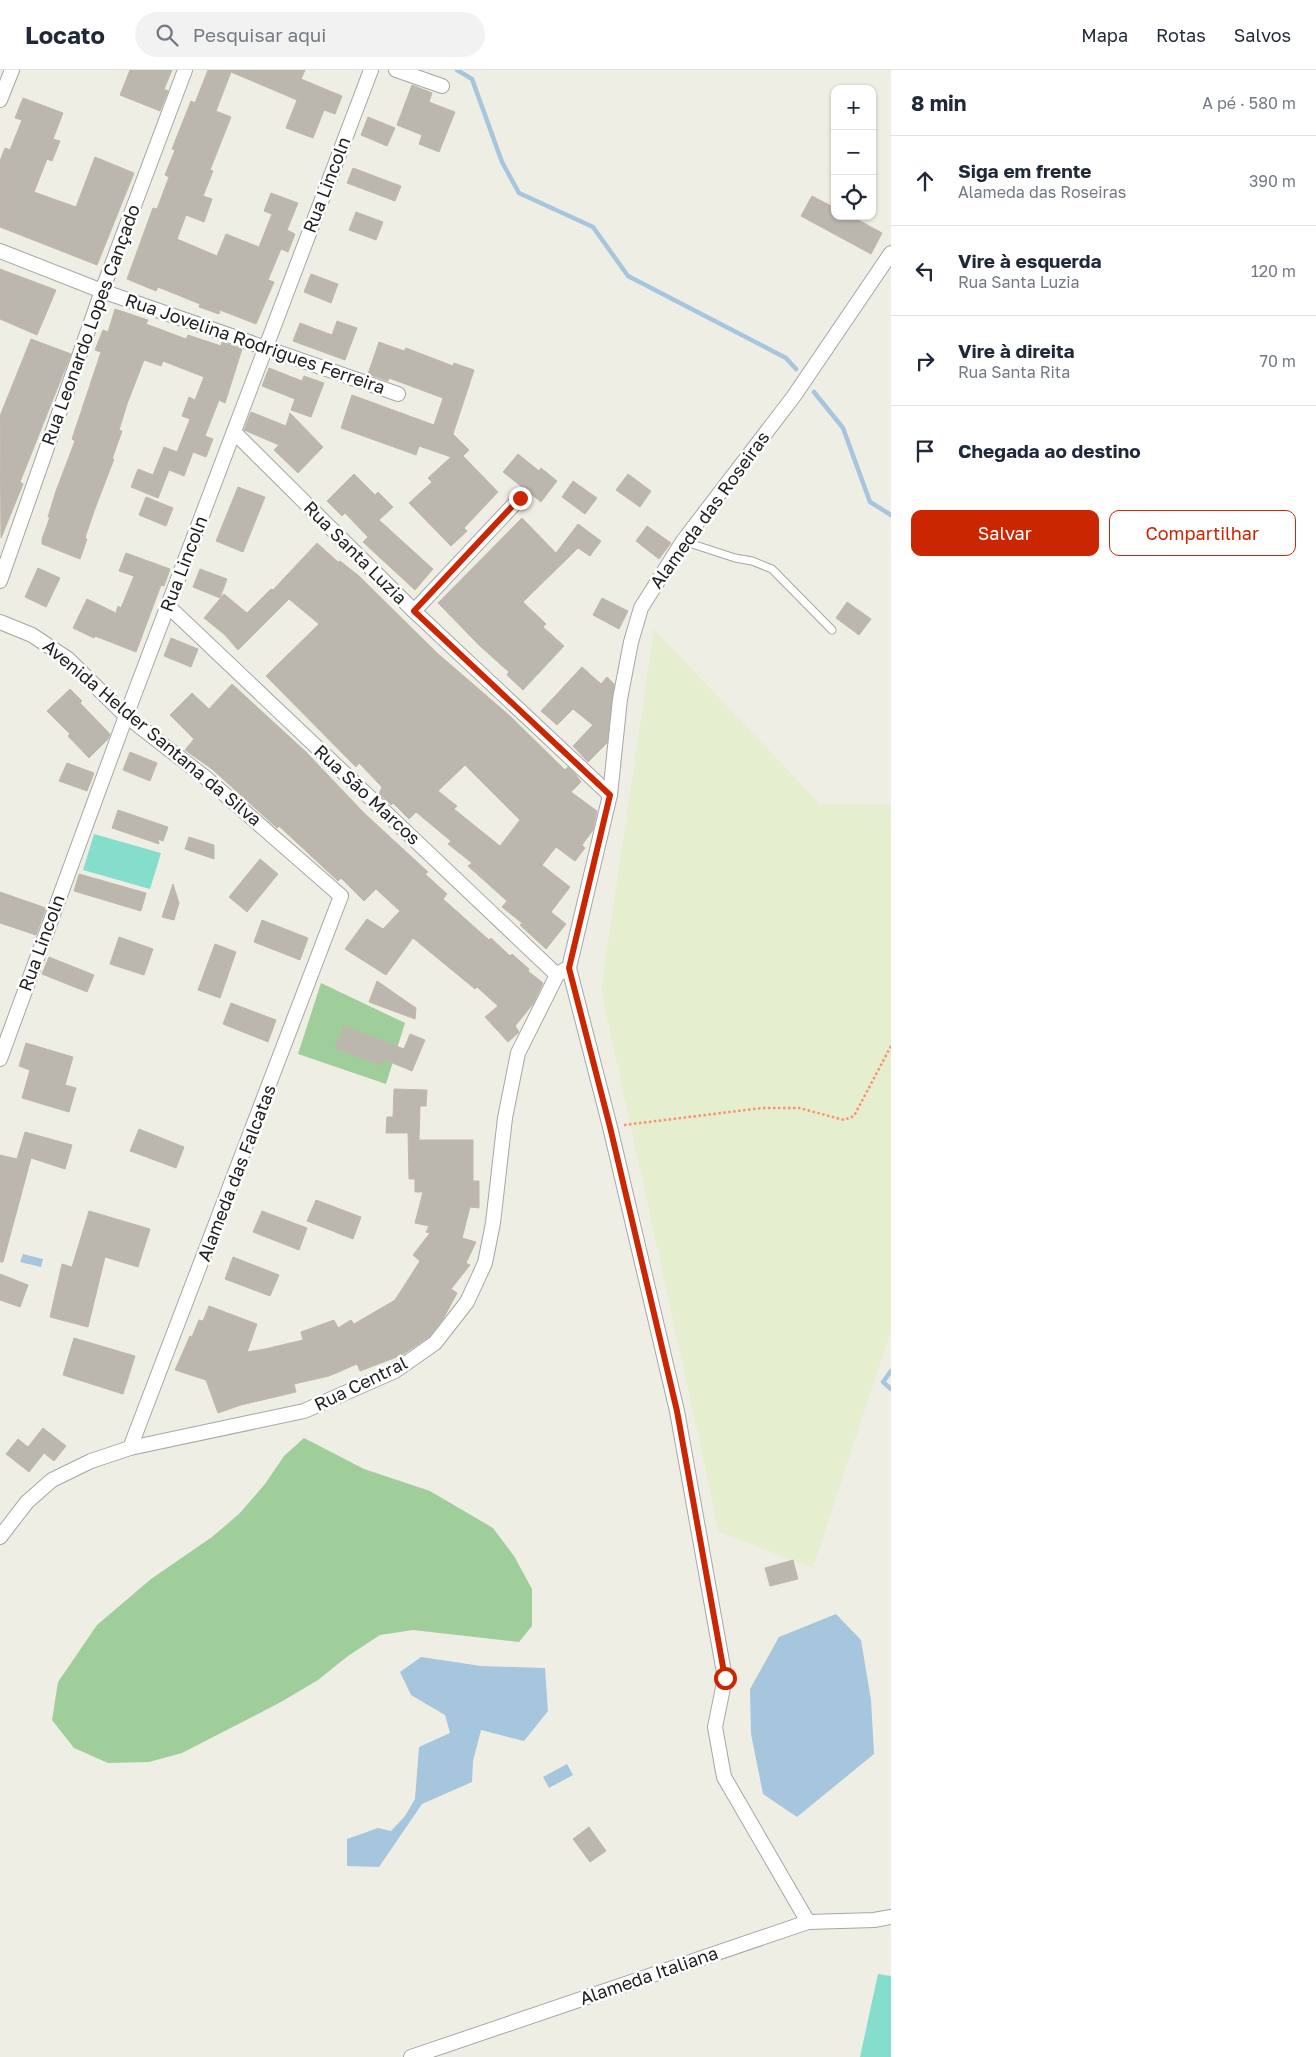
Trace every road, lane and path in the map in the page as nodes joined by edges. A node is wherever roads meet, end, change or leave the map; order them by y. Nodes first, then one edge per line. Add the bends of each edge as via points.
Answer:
1 (12, 70) edge
2 (185, 70) edge
3 (371, 70) edge
4 (396, 70) edge
5 (442, 86) dead end
6 (0, 100) edge
7 (0, 251) edge
8 (891, 253) edge
9 (102, 291) junction
10 (266, 348) junction
11 (398, 394) dead end
12 (234, 432) junction
13 (520, 498) dead end
14 (683, 541) junction
15 (0, 581) edge
16 (168, 606) junction
17 (414, 611) junction
18 (0, 622) edge
19 (832, 630) dead end
20 (126, 716) junction
21 (610, 795) junction
22 (341, 896) joint
23 (563, 971) junction
24 (891, 1046) edge
25 (0, 1059) edge
26 (610, 1127) junction
27 (130, 1448) junction
28 (0, 1537) edge
29 (891, 1917) edge
30 (808, 1922) junction
31 (411, 2057) edge

1 - 6 street
2 - 9 street, Rua Leonardo Lopes Cançado
3 - 10 street, Rua Lincoln
4 - 5 street
7 - 9 street, Rua Jovelina Rodrigues Ferreira
8 - 14 street, Alameda das Roseiras via 794,396
9 - 10 street, Rua Jovelina Rodrigues Ferreira
9 - 15 street, Rua Leonardo Lopes Cançado
10 - 11 street, Rua Jovelina Rodrigues Ferreira
10 - 12 street, Rua Lincoln
12 - 16 street, Rua Lincoln
12 - 17 street, Rua Santa Luzia
13 - 17 street
14 - 19 lane via 772,569
14 - 21 street, Alameda das Roseiras via 641,608 630,642 620,699
16 - 20 street, Rua Lincoln
16 - 23 street, Rua São Marcos
17 - 21 street, Rua Santa Luzia
18 - 20 street, Avenida Helder Santana da Silva via 32,634 68,659
20 - 22 street, Avenida Helder Santana da Silva via 206,778
20 - 25 street, Rua Lincoln
21 - 23 street, Alameda das Roseiras
22 - 27 street, Alameda das Falcatas
23 - 26 street, Alameda das Roseiras
23 - 27 street, Rua Central via 518,1053 484,1263 467,1302 436,1343 396,1371 304,1412
24 - 26 path via 850,1119 799,1108 762,1108
26 - 30 street, Alameda das Roseiras via 677,1411 725,1678 715,1727 724,1777
27 - 28 street, Rua Central via 91,1461 52,1480 26,1502
29 - 30 street, Alameda Italiana
30 - 31 street, Alameda Italiana

